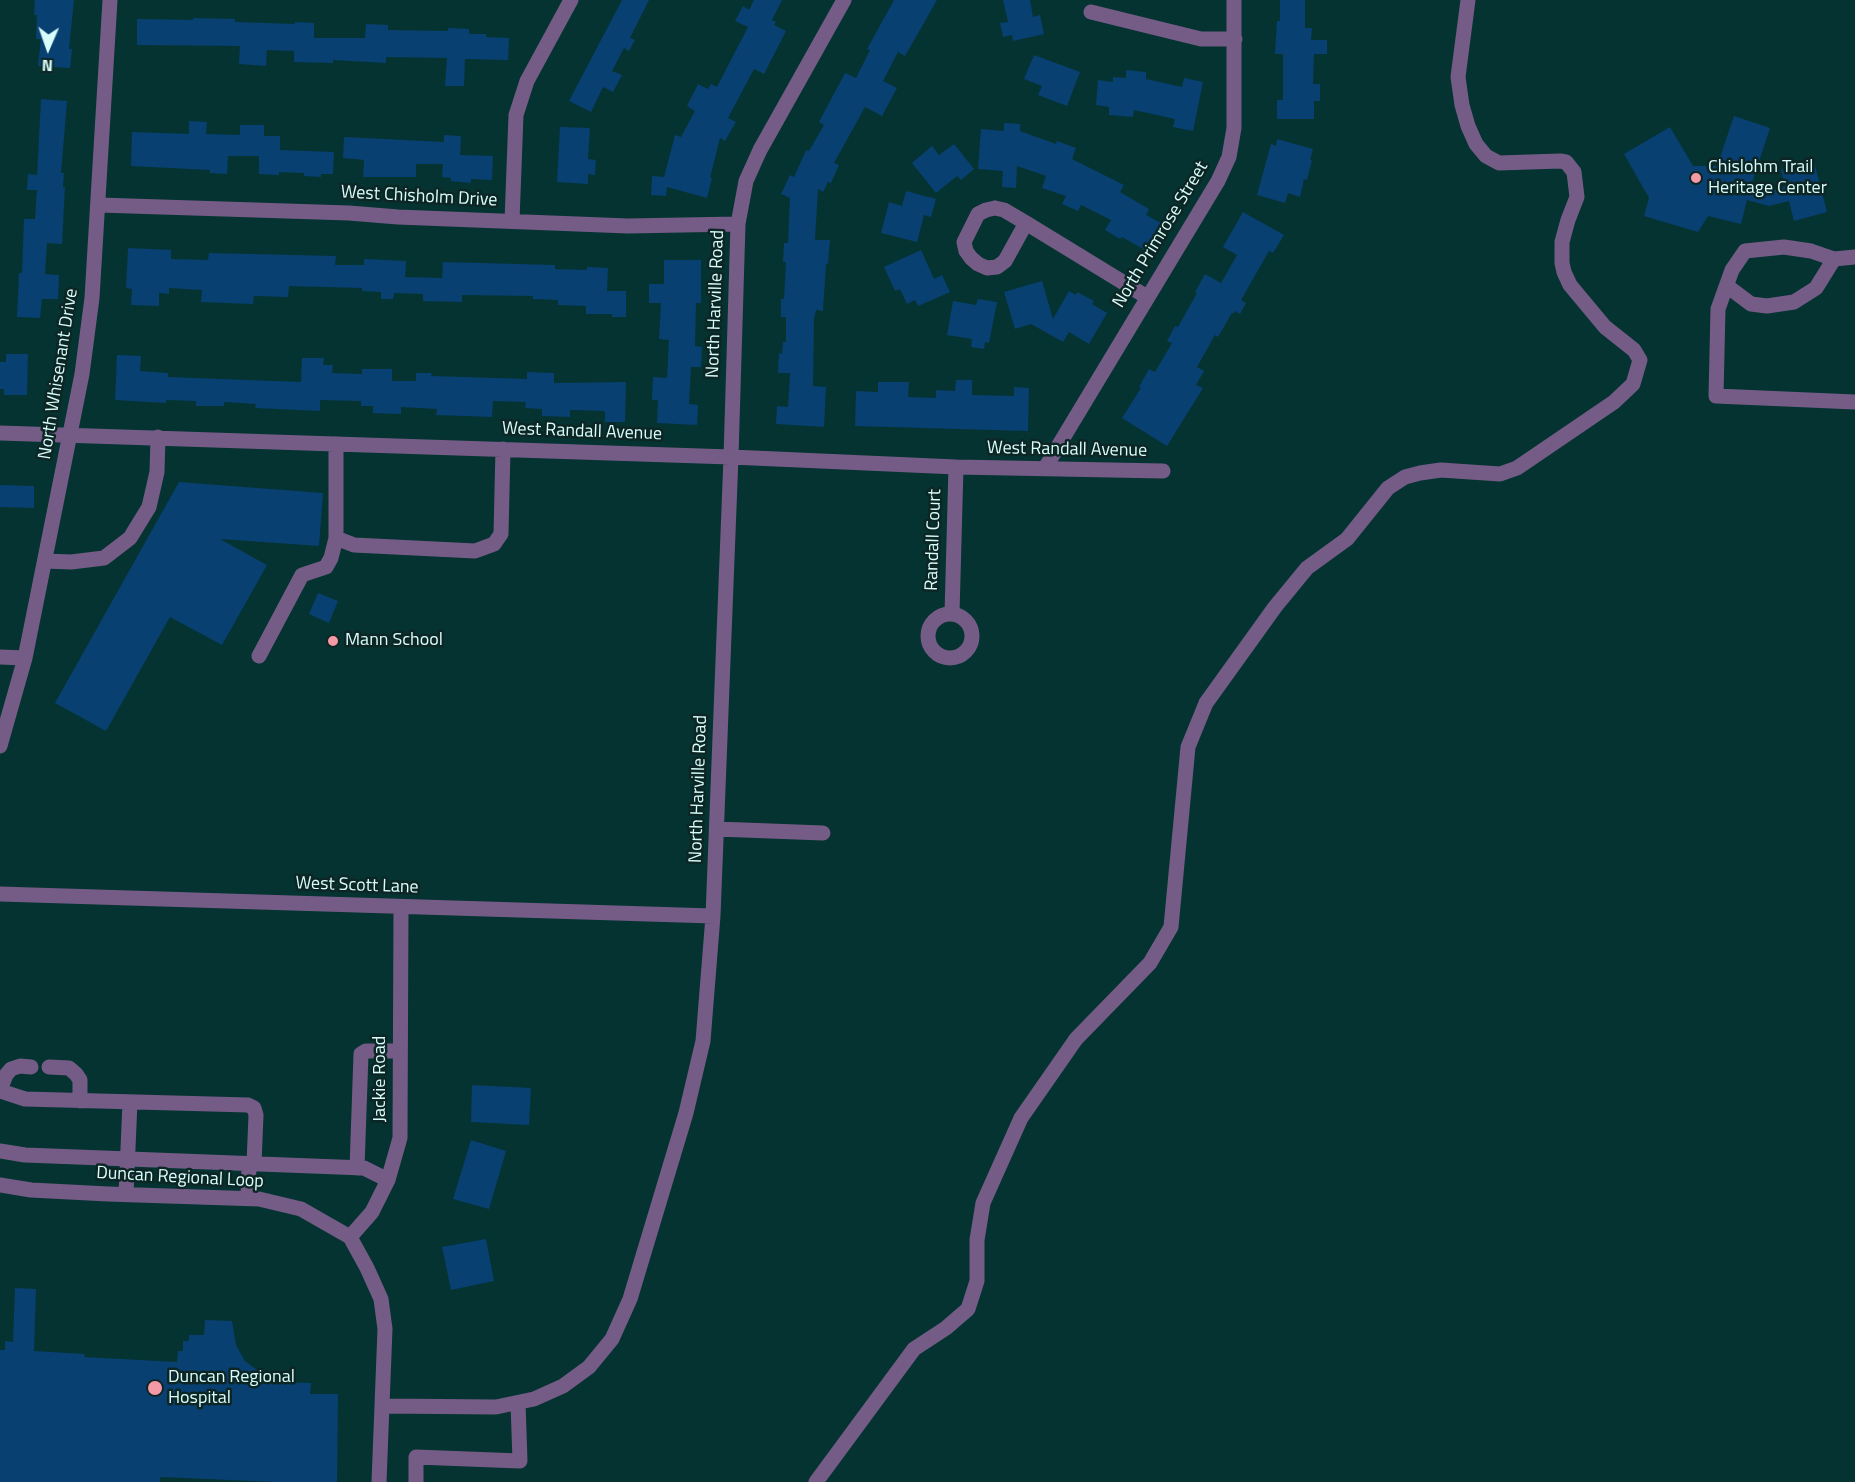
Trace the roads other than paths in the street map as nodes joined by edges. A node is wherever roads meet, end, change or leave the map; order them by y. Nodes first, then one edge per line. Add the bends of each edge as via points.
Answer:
1 (110, 0) edge
2 (572, 0) edge
3 (844, 0) edge
4 (1234, 0) edge
5 (1468, 0) edge
6 (1091, 12) dead end
7 (1235, 39) junction
8 (99, 206) junction
9 (512, 222) junction
10 (1026, 223) dead end
11 (738, 224) junction
12 (1855, 257) edge
13 (1834, 259) junction
14 (1727, 286) junction
15 (1148, 297) junction
16 (1855, 402) edge
17 (0, 433) edge
18 (71, 435) junction
19 (158, 437) junction
20 (336, 444) junction
21 (504, 449) junction
22 (731, 457) junction
23 (956, 467) junction
24 (1045, 468) junction
25 (1163, 471) dead end
26 (336, 538) junction
27 (45, 561) junction
28 (952, 614) dead end
29 (259, 656) dead end
30 (0, 657) edge
31 (25, 658) junction
32 (0, 746) edge
33 (717, 829) junction
34 (823, 833) dead end
35 (0, 894) edge
36 (401, 907) junction
37 (713, 916) junction
38 (400, 1051) junction
39 (31, 1067) dead end
40 (49, 1067) dead end
41 (0, 1091) edge
42 (80, 1101) junction
43 (130, 1102) junction
44 (0, 1151) edge
45 (128, 1159) junction
46 (252, 1164) junction
47 (357, 1168) junction
48 (388, 1180) junction
49 (0, 1185) edge
50 (126, 1194) junction
51 (248, 1198) junction
52 (350, 1238) junction
53 (518, 1402) junction
54 (383, 1406) junction
55 (380, 1482) edge
56 (416, 1482) edge
57 (816, 1482) edge

1 - 8 street, North Whisenant Drive
2 - 9 street via 528,81 516,115
3 - 11 street, North Harville Road via 760,150 746,181
4 - 7 street, North Primrose Street
5 - 57 street via 1458,77 1468,126 1486,156 1499,163 1560,161 1574,172 1577,196 1562,242 1564,272 1605,327 1640,360 1633,384 1614,402 1517,468 1500,474 1441,470 1405,477 1388,488 1347,539 1307,568 1275,607 1206,703 1188,747 1171,927 1150,963 1076,1039 1021,1118 983,1203 977,1240 977,1281 968,1309 914,1349
6 - 7 street via 1201,39
7 - 15 street, North Primrose Street via 1234,128 1229,157
8 - 9 street, West Chisholm Drive
8 - 18 street, North Whisenant Drive via 92,298
9 - 11 street, West Chisholm Drive
10 - 15 street
11 - 22 street, North Harville Road
12 - 13 street
13 - 14 street via 1784,247 1745,251
13 - 14 street via 1816,288 1794,302 1751,304
14 - 16 street via 1718,309 1716,396
15 - 24 street, North Primrose Street
17 - 18 street, West Randall Avenue
18 - 19 street, West Randall Avenue
18 - 27 street, North Whisenant Drive
19 - 20 street, West Randall Avenue
19 - 27 street via 157,472 149,507 130,538 104,558
20 - 21 street, West Randall Avenue
20 - 26 street
21 - 22 street, West Randall Avenue
21 - 26 street via 501,534 494,544 475,551 354,545
22 - 23 street, West Randall Avenue
22 - 33 street, North Harville Road
23 - 24 street, West Randall Avenue
23 - 28 street, Randall Court
24 - 25 street, West Randall Avenue
26 - 29 street via 326,567 302,575
27 - 31 street, North Whisenant Drive
30 - 31 street
31 - 32 street, North Whisenant Drive
33 - 34 street
33 - 37 street, North Harville Road
35 - 36 street, West Scott Lane
36 - 37 street, West Scott Lane
36 - 38 street, Jackie Road
37 - 53 street, North Harville Road via 703,1041 686,1113 630,1299 612,1339 589,1367 563,1386
38 - 47 street via 361,1054
38 - 48 street, Jackie Road via 400,1138
39 - 41 street via 11,1069
40 - 42 street via 69,1068 76,1074 80,1080
41 - 42 street via 25,1099
42 - 43 street
43 - 45 street
43 - 46 street via 254,1108
44 - 45 street
45 - 46 street
45 - 50 street
46 - 47 street
46 - 51 street
47 - 48 street
48 - 52 street, Jackie Road via 372,1212
49 - 50 street, Duncan Regional Loop
50 - 51 street, Duncan Regional Loop
51 - 52 street, Duncan Regional Loop via 301,1209
52 - 54 street, Duncan Regional Loop via 381,1299 385,1329
53 - 54 street, North Harville Road via 496,1407
53 - 56 street via 520,1461 416,1457
54 - 55 street, Duncan Regional Loop

